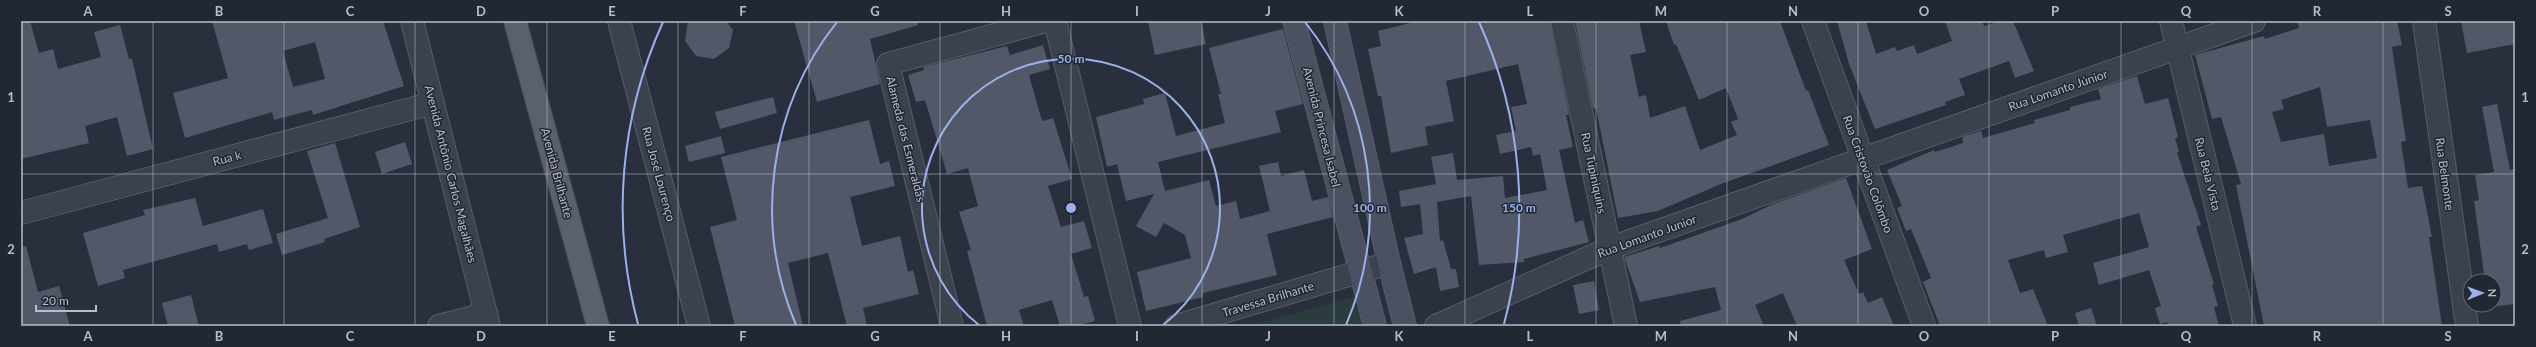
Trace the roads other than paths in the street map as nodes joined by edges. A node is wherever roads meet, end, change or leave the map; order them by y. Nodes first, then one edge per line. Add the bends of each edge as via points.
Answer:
1 (412, 21) edge
2 (515, 21) edge
3 (619, 21) edge
4 (1046, 21) edge
5 (1055, 21) edge
6 (1294, 21) edge
7 (1335, 21) edge
8 (1562, 21) edge
9 (1812, 21) edge
10 (2171, 21) edge
11 (2254, 21) edge
12 (2424, 21) edge
13 (2177, 48) junction
14 (433, 103) junction
15 (1363, 150) junction
16 (1330, 160) junction
17 (1863, 160) junction
18 (21, 213) edge
19 (1610, 248) junction
20 (1389, 263) junction
21 (1359, 272) junction
22 (487, 320) edge
23 (439, 326) edge
24 (598, 326) edge
25 (700, 326) edge
26 (952, 326) edge
27 (1130, 326) edge
28 (1176, 326) edge
29 (1375, 326) edge
30 (1405, 326) edge
31 (1436, 326) edge
32 (1626, 326) edge
33 (1924, 326) edge
34 (2245, 326) edge
35 (2467, 326) edge

1 - 14 street, Avenida Antônio Carlos Magalhães
2 - 24 main road, Avenida Brilhante
3 - 25 street, Rua José Lourenço
4 - 26 street, Alameda das Esmeraldas via 888,64
5 - 27 street
6 - 16 main road, Avenida Princesa Isabel
7 - 15 main road
8 - 19 street, Rua Tupiniquins
9 - 17 street, Rua Cristovão Colômbo
10 - 13 street, Rua Bela Vista
11 - 13 street, Rua Lomanto Júnior
12 - 35 street, Rua Belmonte
13 - 17 street, Rua Lomanto Júnior
13 - 34 street, Rua Bela Vista
14 - 18 street, Rua k
14 - 22 street, Avenida Antônio Carlos Magalhães
15 - 16 main road
15 - 20 main road
16 - 21 main road, Avenida Princesa Isabel
17 - 19 street, Rua Lomanto Junior
17 - 33 street, Rua Cristovão Colômbo
19 - 31 street, Rua Lomanto Junior
19 - 32 street, Rua Tupiniquins
20 - 21 street, Travessa Brilhante
20 - 30 main road
21 - 28 street, Travessa Brilhante
21 - 29 main road, Avenida Princesa Isabel
22 - 23 street

